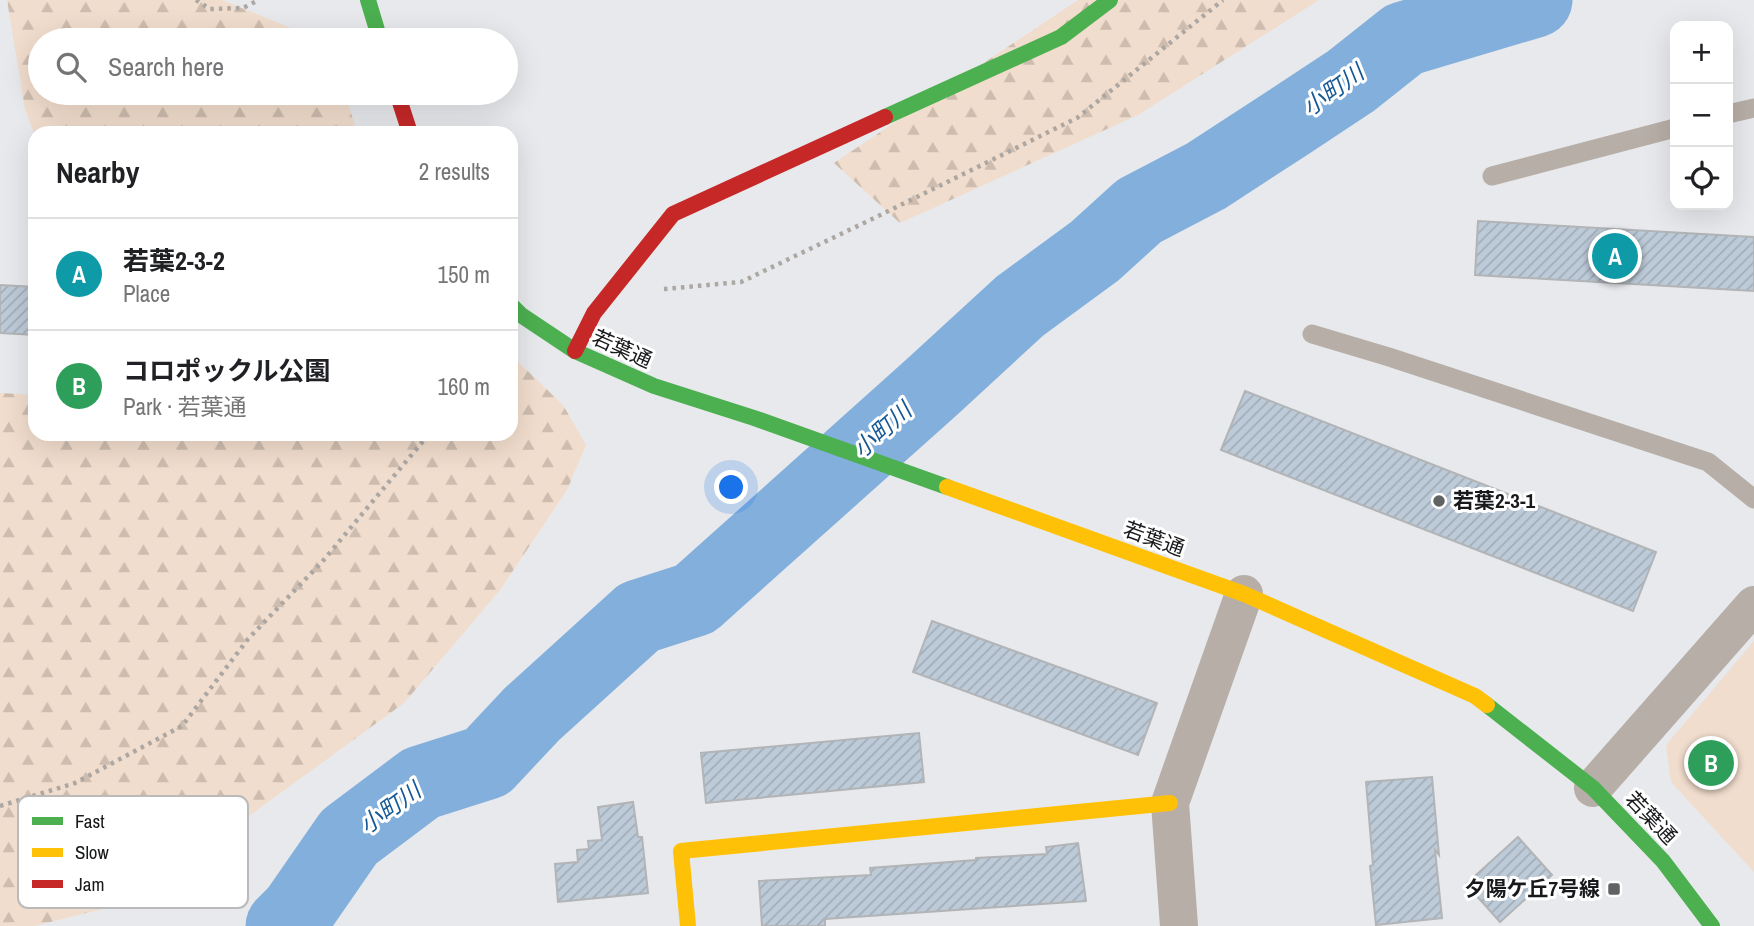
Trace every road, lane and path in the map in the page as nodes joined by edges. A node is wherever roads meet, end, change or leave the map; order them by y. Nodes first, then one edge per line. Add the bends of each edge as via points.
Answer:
1 (196, 0) edge
2 (205, 0) edge
3 (259, 0) edge
4 (368, 0) edge
5 (1110, 0) edge
6 (1223, 0) edge
7 (210, 9) junction
8 (376, 28) edge
9 (401, 105) edge
10 (1754, 107) edge
11 (1733, 113) edge
12 (408, 126) edge
13 (1670, 129) edge
14 (1493, 176) dead end
15 (618, 282) junction
16 (518, 312) edge
17 (1312, 334) dead end
18 (575, 351) junction
19 (423, 441) edge
20 (1754, 499) edge
21 (1244, 594) junction
22 (1754, 605) edge
23 (1594, 788) junction
24 (33, 796) edge
25 (18, 800) edge
26 (1170, 803) junction
27 (0, 806) edge
28 (688, 926) edge
29 (1179, 926) edge
30 (1712, 926) edge

1 - 7 path
2 - 7 path
3 - 7 path via 243,8
4 - 8 street
5 - 15 street via 1061,37 673,214
6 - 15 path via 1077,118 741,282 662,289
9 - 12 street
10 - 11 lane
13 - 14 lane
15 - 18 street via 594,313
16 - 18 street, 若葉通
17 - 20 lane via 1708,462
18 - 21 street, 若葉通 via 654,386
19 - 24 path via 322,562 248,639 182,726 75,783
21 - 23 street, 若葉通 via 1475,696
21 - 26 street
22 - 23 street
23 - 30 street, 若葉通 via 1663,861
25 - 27 path
26 - 28 street via 681,851
26 - 29 street

